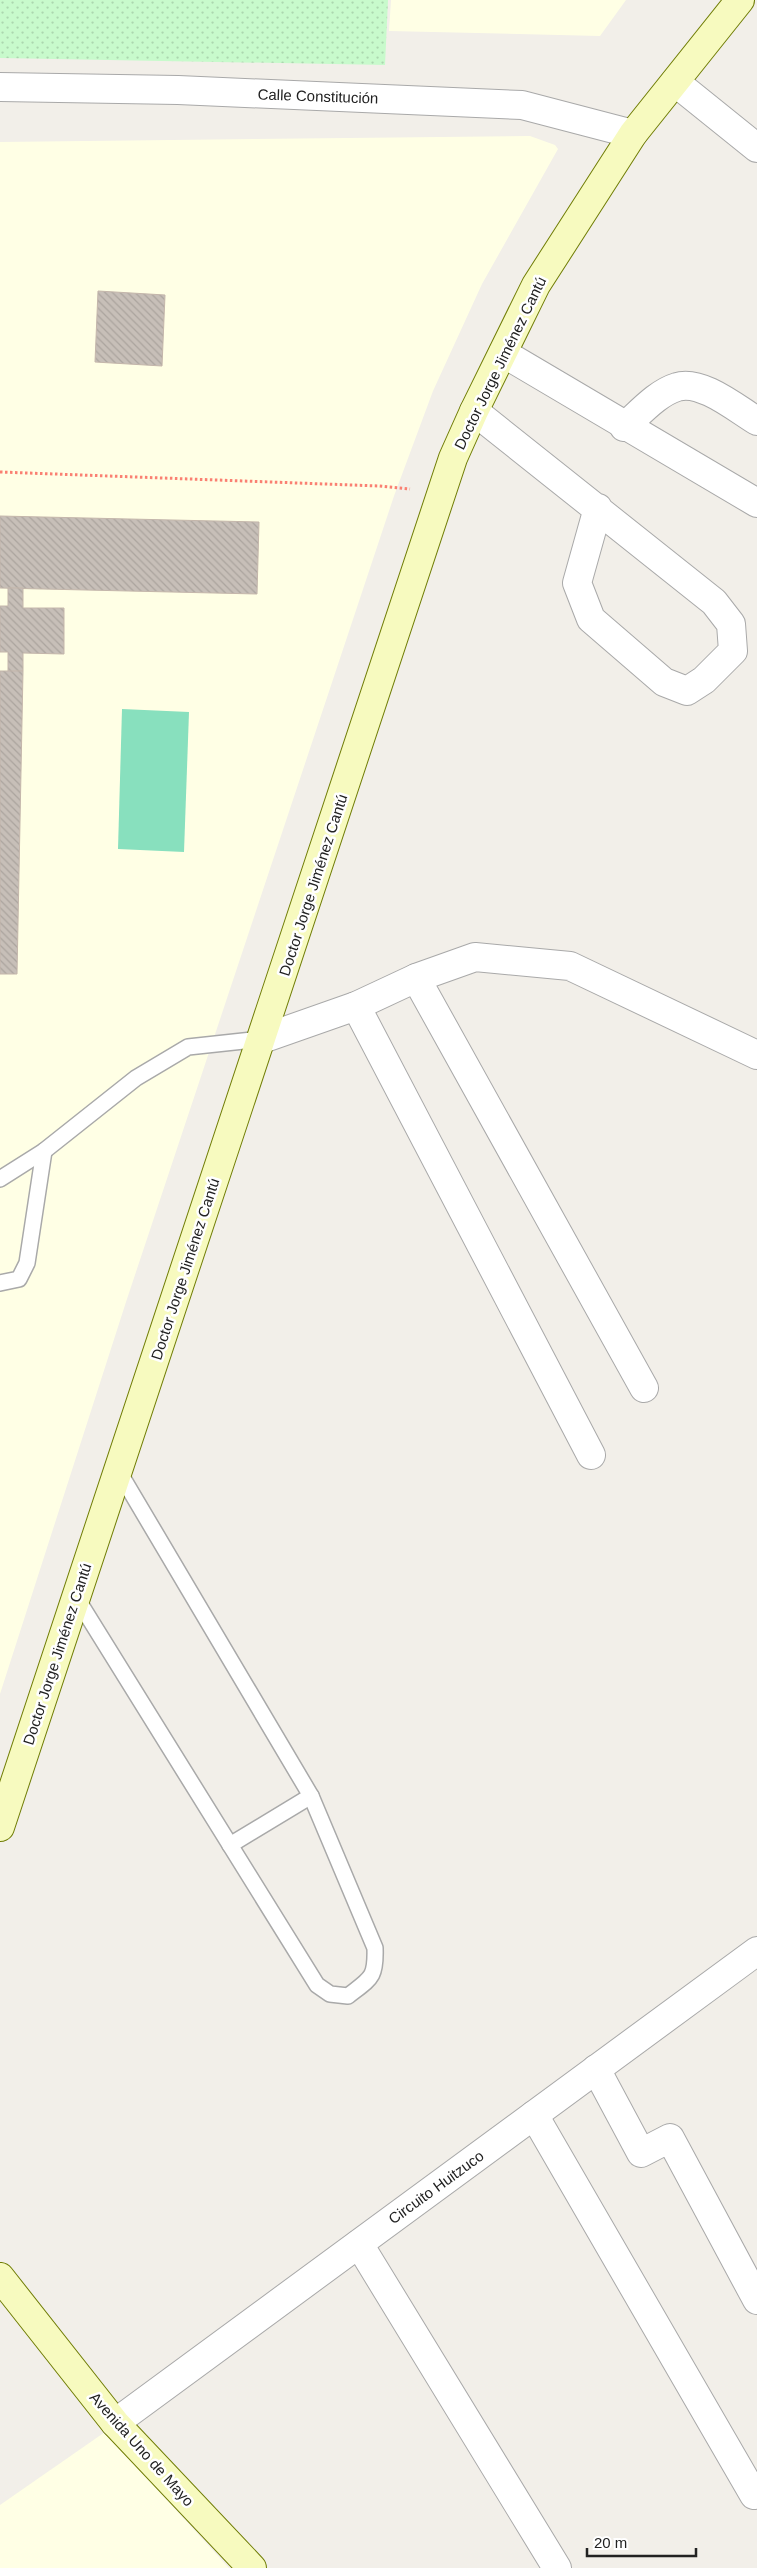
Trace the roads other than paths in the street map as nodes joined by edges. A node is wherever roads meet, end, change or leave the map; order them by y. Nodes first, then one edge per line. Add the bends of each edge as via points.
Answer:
1 (740, 0) edge
2 (675, 82) junction
3 (0, 87) edge
4 (633, 134) junction
5 (757, 148) edge
6 (503, 353) junction
7 (474, 411) junction
8 (757, 421) edge
9 (624, 427) junction
10 (757, 503) edge
11 (598, 508) junction
12 (416, 978) junction
13 (356, 1006) junction
14 (262, 1039) junction
15 (753, 1059) edge
16 (44, 1151) junction
17 (0, 1179) edge
18 (0, 1283) edge
19 (644, 1388) dead end
20 (591, 1455) dead end
21 (118, 1470) junction
22 (76, 1597) junction
23 (310, 1796) junction
24 (0, 1827) edge
25 (230, 1845) junction
26 (757, 1951) edge
27 (596, 2069) junction
28 (534, 2115) junction
29 (359, 2244) junction
30 (0, 2278) edge
31 (757, 2300) edge
32 (114, 2423) junction
33 (754, 2495) dead end
34 (252, 2568) edge
35 (557, 2568) edge

1 - 2 main road, Doctor Jorge Jiménez Cantú
2 - 4 main road, Doctor Jorge Jiménez Cantú
2 - 5 street
3 - 4 street, Calle Constitución via 178,90 522,105
4 - 6 main road, Doctor Jorge Jiménez Cantú via 536,285
6 - 7 main road, Doctor Jorge Jiménez Cantú
6 - 9 street
7 - 11 street
7 - 14 main road, Doctor Jorge Jiménez Cantú via 442,492
8 - 9 street via 706,389 678,386 661,395
9 - 10 street
11 - 11 street via 714,602 731,624 733,651 704,680 687,691 664,682 591,619 577,583
12 - 13 street
12 - 15 street via 475,957 570,966
12 - 19 street
13 - 14 street
13 - 20 street
14 - 16 lane via 188,1047 136,1078
14 - 21 main road, Doctor Jorge Jiménez Cantú
16 - 17 lane
16 - 18 lane via 28,1263 19,1279
21 - 22 main road, Doctor Jorge Jiménez Cantú
21 - 23 lane
22 - 24 main road, Doctor Jorge Jiménez Cantú
22 - 25 lane
23 - 25 lane
23 - 25 lane via 375,1948 376,1969 348,1996 330,1994 317,1985
26 - 27 street, Circuito Huitzuco
27 - 28 street, Circuito Huitzuco
27 - 31 street via 641,2152 670,2138
28 - 29 street, Circuito Huitzuco
28 - 33 street
29 - 32 street, Circuito Huitzuco
29 - 35 street
30 - 32 main road, Avenida Uno de Mayo
32 - 34 main road, Avenida Uno de Mayo

